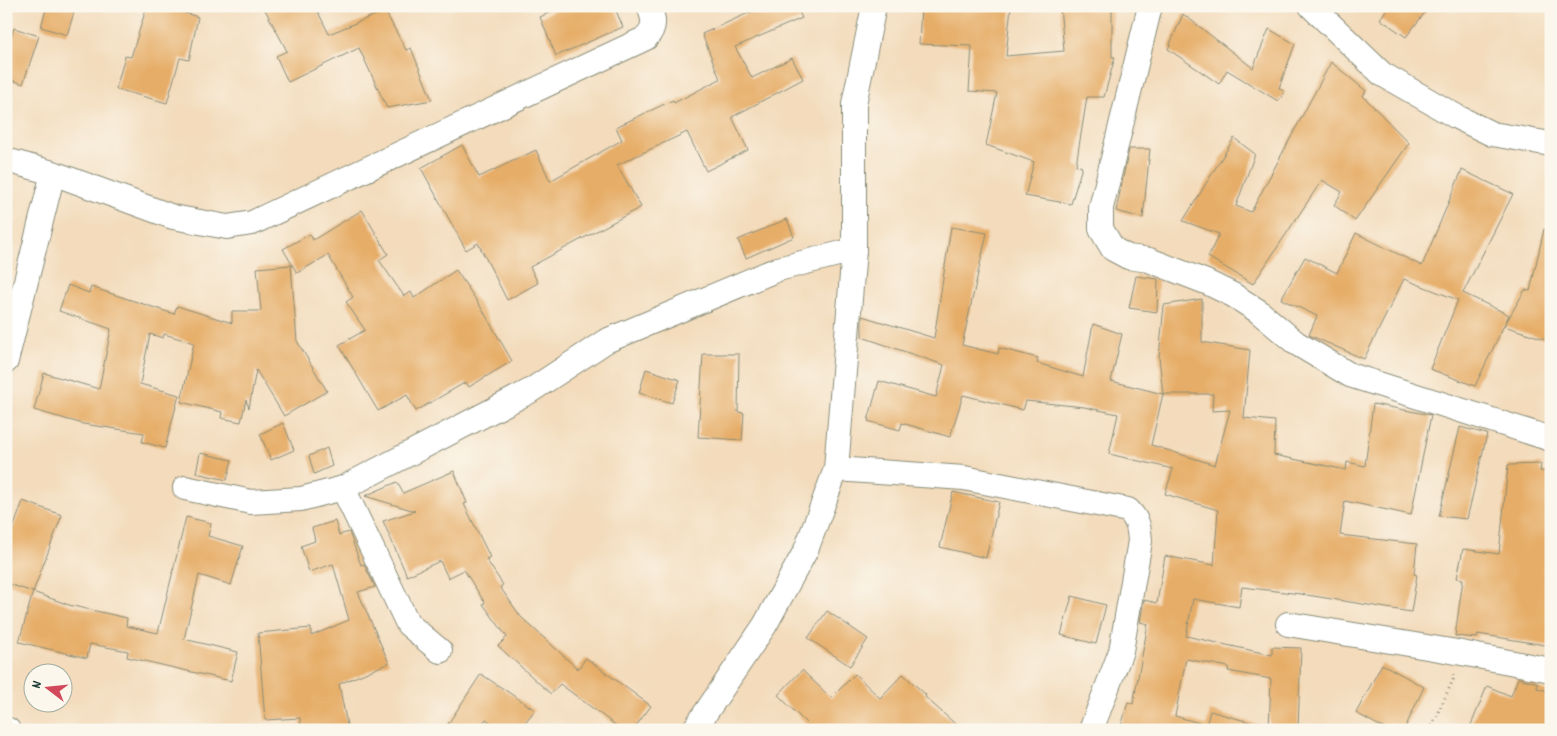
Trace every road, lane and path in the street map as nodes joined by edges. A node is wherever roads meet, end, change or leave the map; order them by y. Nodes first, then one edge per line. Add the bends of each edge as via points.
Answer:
1 (649, 6) edge
2 (1150, 6) edge
3 (1311, 6) edge
4 (869, 8) edge
5 (1551, 144) edge
6 (6, 160) edge
7 (53, 173) junction
8 (854, 250) junction
9 (6, 361) edge
10 (1551, 439) edge
11 (836, 469) junction
12 (185, 488) dead end
13 (344, 488) junction
14 (1288, 624) dead end
15 (1451, 651) junction
16 (440, 652) dead end
17 (1551, 670) edge
18 (694, 730) edge
19 (1091, 730) edge
20 (1430, 730) edge

1 - 7 street via 655,20 646,38 252,223 227,227 173,218
2 - 10 street via 1100,208 1101,230 1113,249 1128,257 1149,260 1233,295 1296,343 1350,375
3 - 5 street via 1382,74 1492,134
4 - 8 street via 854,104
6 - 7 street
7 - 9 street
8 - 11 street
8 - 13 street via 778,269 606,341 530,391
11 - 18 street via 806,550 765,625
11 - 19 street via 964,478 1128,510 1134,516 1139,525 1140,541 1121,651
12 - 13 street via 251,502 301,499
13 - 16 street via 408,624
14 - 15 street
15 - 17 street
15 - 20 path via 1455,663 1453,680

